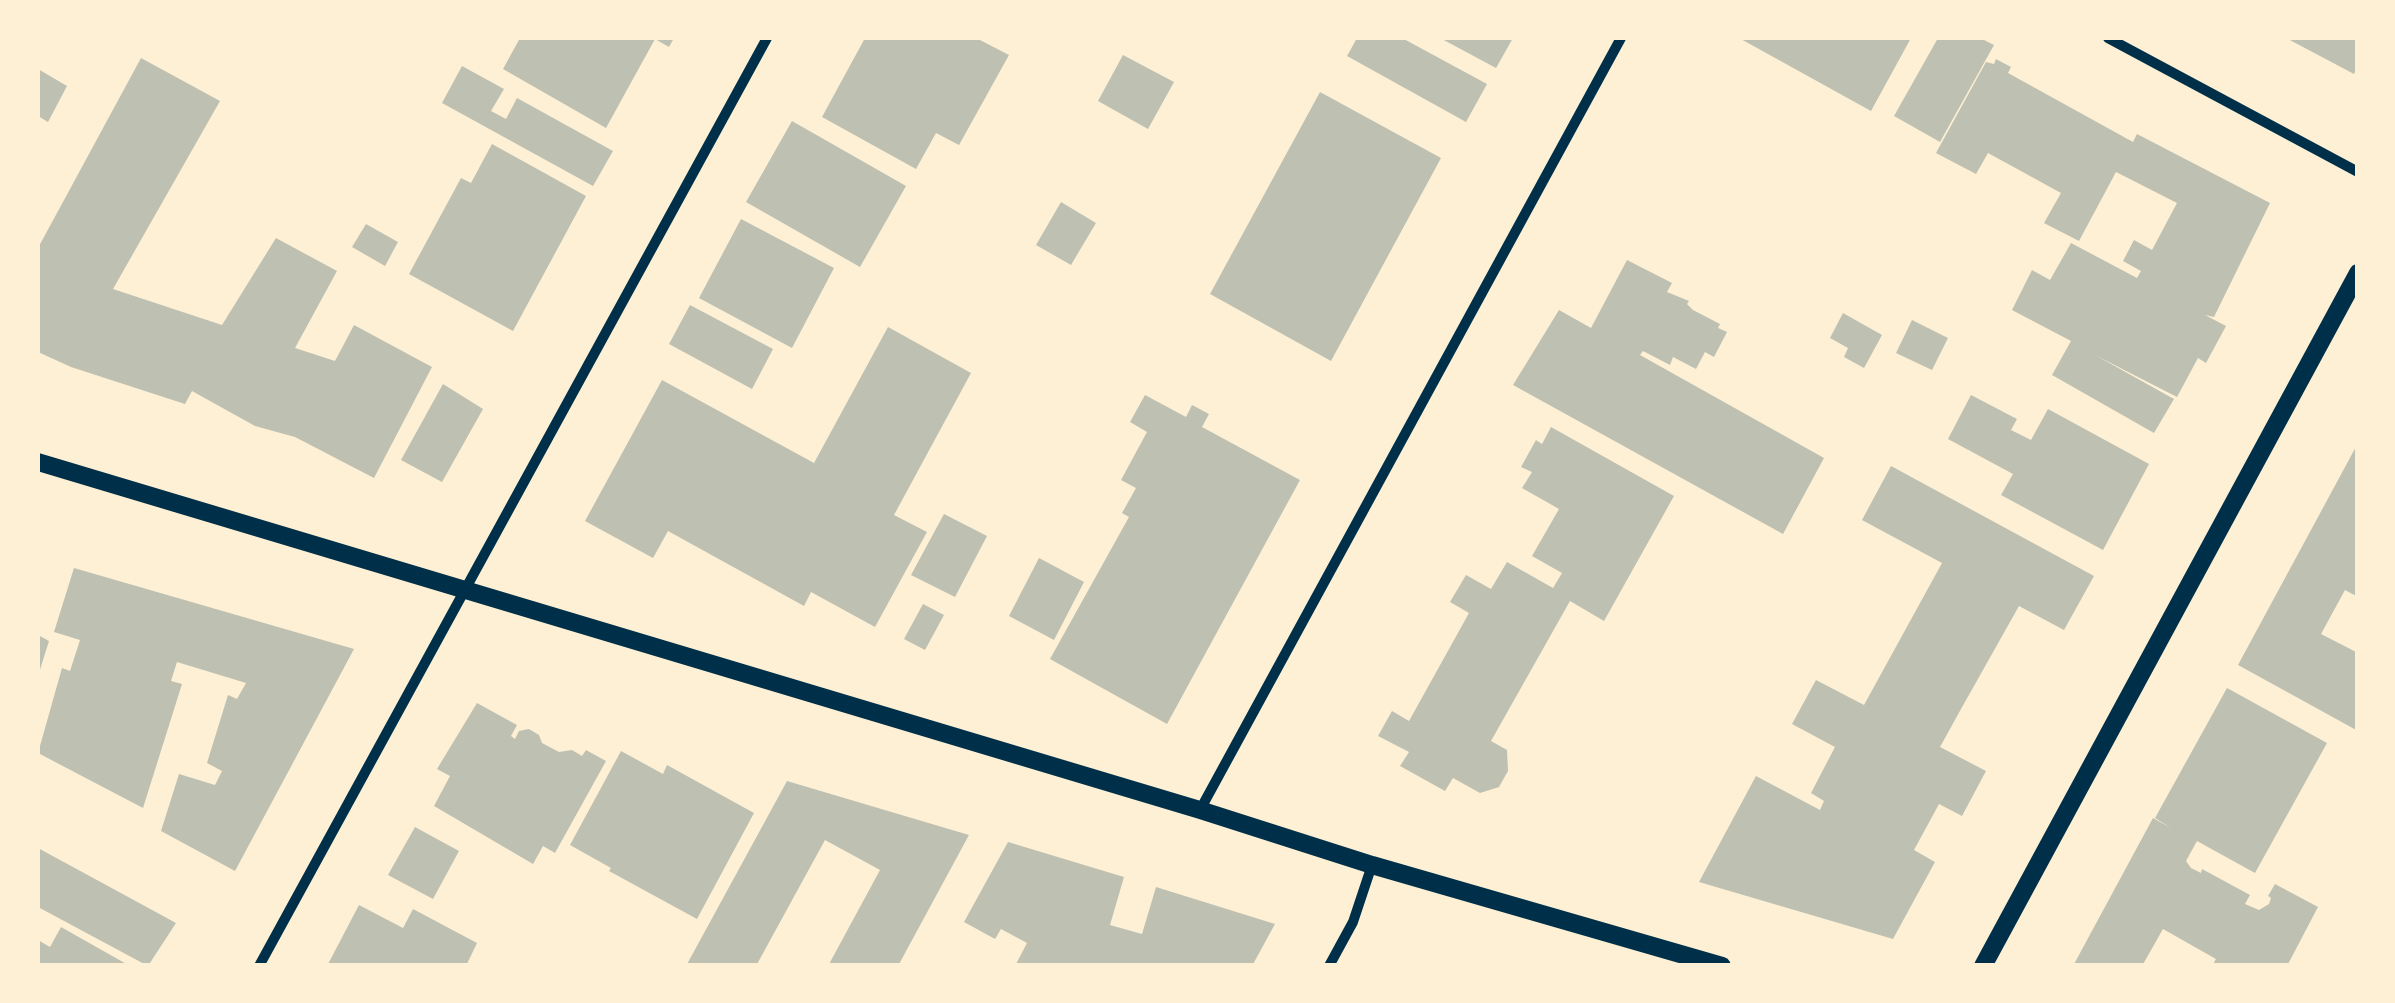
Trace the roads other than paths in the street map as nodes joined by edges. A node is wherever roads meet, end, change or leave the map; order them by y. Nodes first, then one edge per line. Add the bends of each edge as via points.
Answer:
1 (767, 38) edge
2 (1620, 38) edge
3 (2108, 38) edge
4 (2358, 172) edge
5 (2358, 274) edge
6 (38, 462) edge
7 (465, 592) junction
8 (1200, 810) junction
9 (1372, 865) junction
10 (259, 966) edge
11 (1329, 966) edge
12 (1722, 966) edge
13 (1983, 966) edge

1 - 7 street
2 - 8 street
3 - 4 street
5 - 13 street
6 - 7 street
7 - 8 street
7 - 10 street
8 - 9 street
9 - 11 street
9 - 12 street

